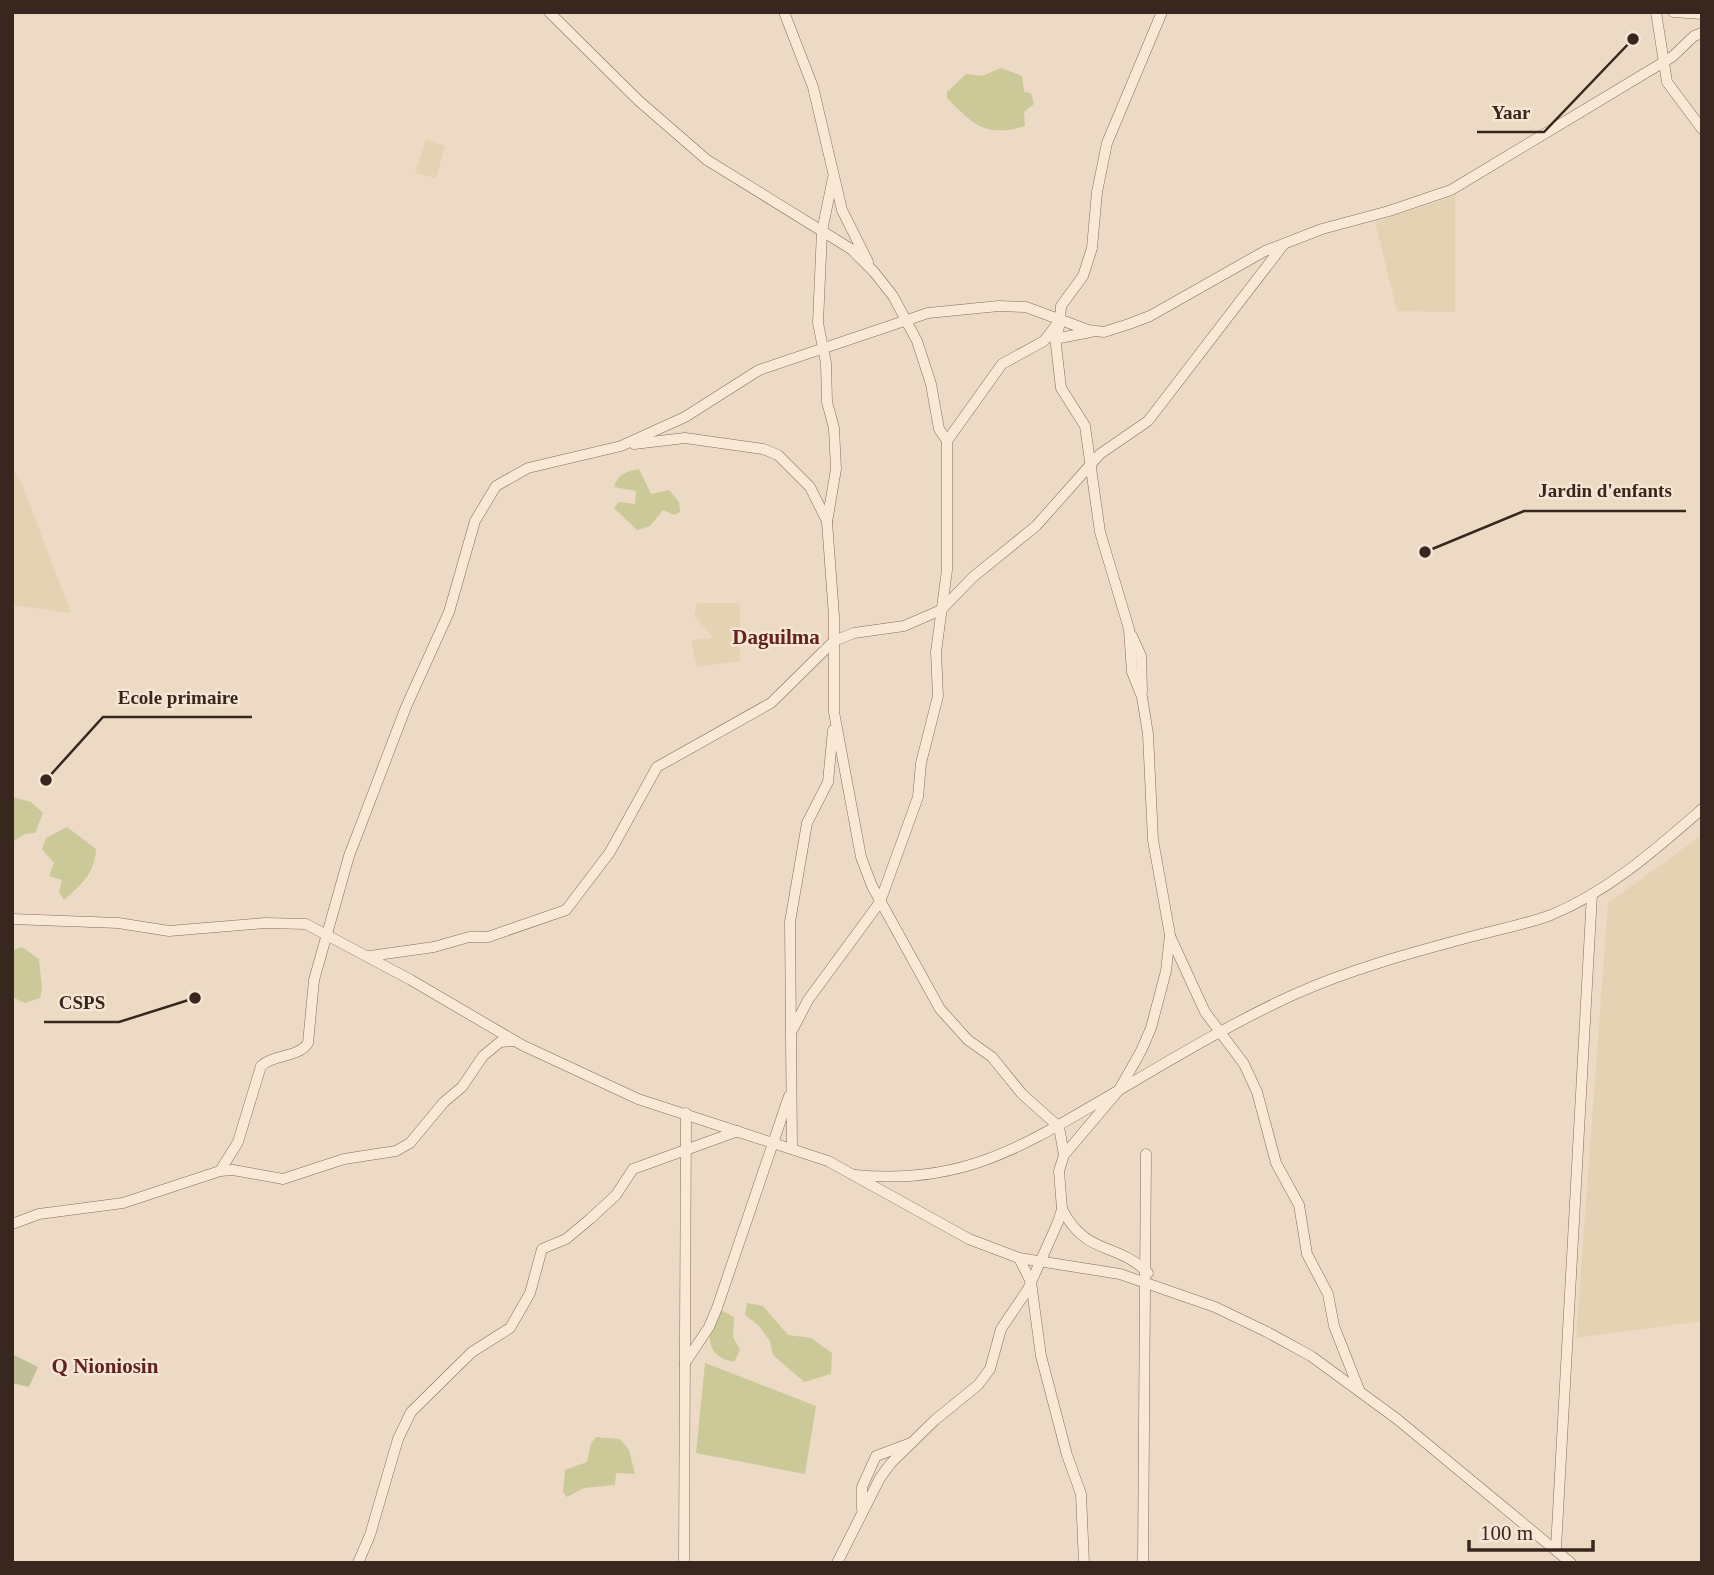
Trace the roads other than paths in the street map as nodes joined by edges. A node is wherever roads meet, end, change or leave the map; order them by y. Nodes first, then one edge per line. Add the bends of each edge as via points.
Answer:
1 (549, 12) edge
2 (784, 12) edge
3 (1162, 12) edge
4 (1657, 12) edge
5 (1673, 12) edge
6 (1702, 14) edge
7 (1702, 33) edge
8 (1663, 63) junction
9 (1702, 129) edge
10 (833, 178) junction
11 (822, 231) junction
12 (1284, 243) junction
13 (874, 272) junction
14 (1060, 320) junction
15 (908, 321) junction
16 (1096, 331) junction
17 (1057, 338) junction
18 (1037, 344) junction
19 (824, 348) junction
20 (947, 441) junction
21 (621, 446) junction
22 (1091, 463) junction
23 (827, 522) junction
24 (941, 610) junction
25 (834, 641) junction
26 (834, 712) junction
27 (1702, 809) edge
28 (1592, 894) junction
29 (880, 901) junction
30 (12, 919) edge
31 (327, 934) junction
32 (1170, 935) junction
33 (368, 957) junction
34 (793, 1029) junction
35 (1223, 1032) junction
36 (516, 1041) junction
37 (793, 1085) junction
38 (1119, 1090) junction
39 (685, 1113) junction
40 (1059, 1128) junction
41 (738, 1131) junction
42 (772, 1142) junction
43 (685, 1149) junction
44 (792, 1149) junction
45 (1146, 1154) dead end
46 (1063, 1156) junction
47 (219, 1171) junction
48 (852, 1175) junction
49 (1062, 1209) junction
50 (12, 1224) edge
51 (1019, 1258) junction
52 (1040, 1262) junction
53 (1145, 1270) junction
54 (1031, 1282) junction
55 (1145, 1283) junction
56 (1164, 1289) junction
57 (685, 1363) junction
58 (1360, 1392) junction
59 (912, 1442) junction
60 (863, 1513) junction
61 (1556, 1548) junction
62 (358, 1563) edge
63 (684, 1563) edge
64 (837, 1563) edge
65 (1084, 1563) edge
66 (1143, 1563) edge
67 (1572, 1563) edge

1 - 11 street via 707,160
2 - 10 street via 813,87
3 - 14 street via 1107,143 1092,248 1083,276 1061,306
4 - 8 street
5 - 6 street
7 - 8 street
8 - 9 street via 1675,96
8 - 12 street via 1451,190
10 - 11 street
10 - 13 street via 842,210
11 - 13 street via 852,249
11 - 19 street via 818,323
12 - 16 street via 1241,261 1150,316
12 - 22 street via 1148,421
13 - 15 street
14 - 15 street via 1026,307 999,306 928,313
14 - 16 street
14 - 17 street
14 - 18 street
15 - 19 street
15 - 20 street via 931,384 939,429
16 - 17 street
17 - 18 street
17 - 22 street via 1061,388 1085,426
18 - 20 street via 1002,364
19 - 21 street via 759,370 685,417
19 - 23 street via 836,469
20 - 24 street via 947,570
21 - 23 street via 685,438 763,449 778,455 810,487
21 - 31 street via 528,468 496,486 485,500 449,612 354,843
22 - 24 street via 1033,529 973,577
22 - 32 street via 1100,532 1129,629 1132,672 1142,696 1153,840
23 - 25 street
24 - 25 street via 904,626 854,633
24 - 29 street via 936,652 938,696 918,797
25 - 26 street
25 - 33 street via 771,703 657,767 610,852 566,910 488,937
26 - 29 street via 861,857
26 - 34 street via 828,782 807,823 790,922
27 - 28 street via 1641,863
28 - 35 street via 1550,915 1295,994
28 - 61 street
29 - 34 street via 808,1000
29 - 40 street via 940,1009
30 - 31 street via 118,923 169,931 306,924
31 - 33 street
31 - 47 street via 310,1005 308,1043 302,1050 261,1066 238,1142
32 - 35 street via 1205,1012
32 - 38 street via 1151,1028
33 - 36 street
34 - 37 street
35 - 38 street
35 - 58 street via 1257,1092 1276,1163 1299,1205 1307,1254 1328,1294 1334,1326
36 - 39 street via 638,1099
36 - 47 street via 500,1042 483,1056 463,1087 410,1143 396,1151 344,1159 283,1179
37 - 42 street
37 - 44 street
38 - 40 street
38 - 46 street
39 - 41 street
39 - 43 street
40 - 46 street
40 - 48 street via 1022,1147 944,1171 889,1178
41 - 42 street
41 - 43 street
42 - 44 street
42 - 57 street via 718,1308
43 - 57 street
43 - 62 street via 633,1169 616,1195 590,1219 566,1239 542,1249 530,1293 510,1328 472,1352 411,1412
44 - 48 street
45 - 53 street
46 - 49 street via 1059,1171
47 - 50 street via 123,1203 39,1214
48 - 51 street via 969,1239
49 - 52 street
49 - 53 street via 1086,1241 1128,1257
51 - 52 street
51 - 54 street
52 - 54 street
52 - 55 street via 1120,1274
53 - 55 street
53 - 56 street
54 - 59 street via 1002,1329 990,1369
54 - 65 street via 1041,1356 1081,1494
55 - 56 street
55 - 66 street
56 - 58 street via 1267,1332 1311,1356
57 - 63 street
58 - 61 street
59 - 60 street via 880,1478
59 - 60 street via 876,1456 862,1487
60 - 64 street
61 - 67 street

